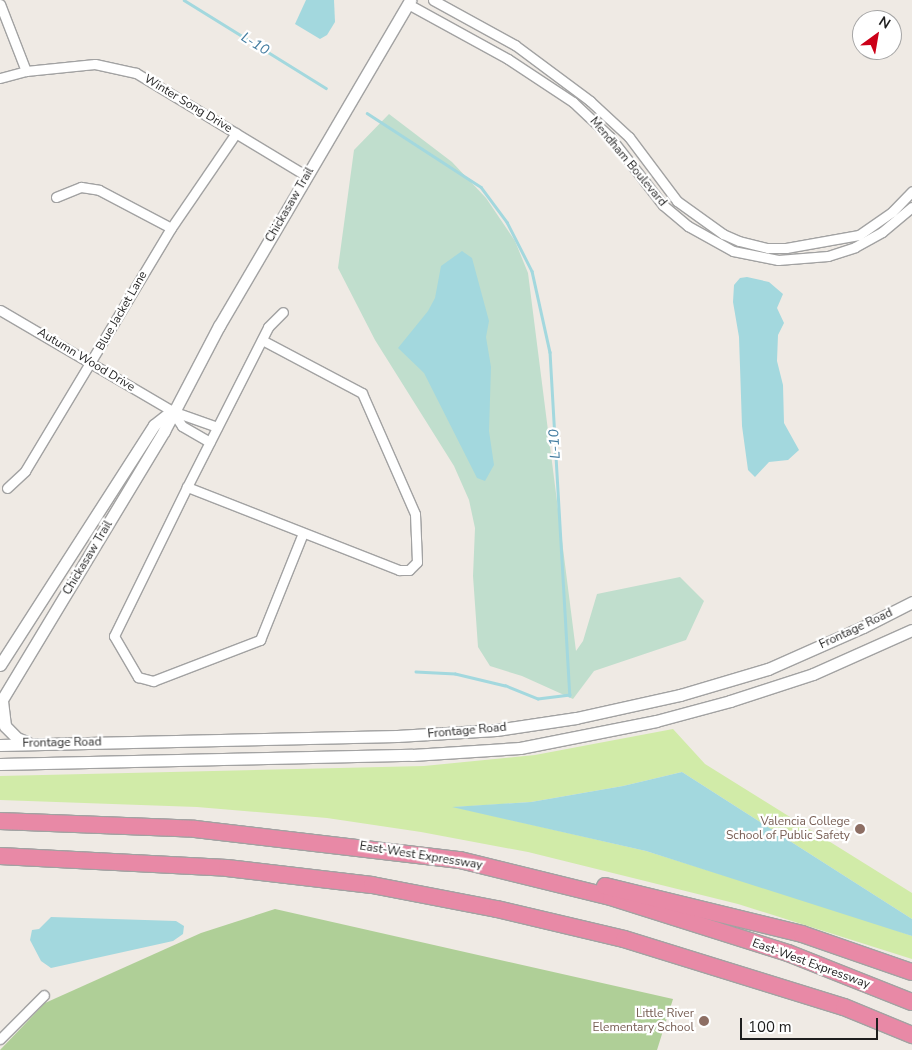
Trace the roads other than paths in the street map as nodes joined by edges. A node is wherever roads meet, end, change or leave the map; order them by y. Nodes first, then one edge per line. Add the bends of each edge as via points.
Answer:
1 (433, 0) edge
2 (409, 2) edge
3 (0, 4) edge
4 (26, 71) junction
5 (0, 78) edge
6 (236, 134) junction
7 (307, 176) junction
8 (912, 191) edge
9 (56, 197) dead end
10 (912, 207) edge
11 (171, 228) junction
12 (0, 310) edge
13 (283, 312) dead end
14 (262, 340) junction
15 (92, 363) junction
16 (172, 411) junction
17 (217, 427) junction
18 (210, 442) junction
19 (187, 487) junction
20 (7, 488) dead end
21 (303, 533) junction
22 (912, 602) edge
23 (912, 630) edge
24 (0, 665) edge
25 (1, 702) edge
26 (31, 743) junction
27 (0, 745) edge
28 (0, 764) edge
29 (0, 821) edge
30 (0, 856) edge
31 (460, 860) junction
32 (912, 972) edge
33 (44, 995) dead end
34 (912, 1002) edge
35 (912, 1035) edge
36 (0, 1039) edge

1 - 8 street, Mendham Boulevard via 515,45 590,101 629,137 677,201 723,234 739,241 760,247 786,248 859,235 892,212
2 - 7 street, Chickasaw Trail
2 - 10 street, Mendham Boulevard via 508,59 573,102 610,137 663,205 688,226 733,251 778,260 804,260 833,254 882,232
3 - 4 street
4 - 5 street, Winter Song Drive
4 - 6 street, Winter Song Drive via 95,64 136,73
6 - 7 street, Winter Song Drive
6 - 11 street, Blue Jacket Lane
7 - 16 street, Chickasaw Trail
9 - 11 street via 81,187 99,190
11 - 15 street, Blue Jacket Lane
12 - 15 street, Autumn Wood Drive
13 - 14 street via 272,321
14 - 17 street
14 - 21 street via 362,393 415,514 418,558 412,569 399,570
15 - 16 street, Autumn Wood Drive
15 - 20 street, Blue Jacket Lane via 24,472
16 - 17 street
16 - 18 street via 182,426
16 - 24 street, Chickasaw Trail via 154,425
16 - 25 street, Chickasaw Trail via 164,431
17 - 18 street
18 - 19 street
19 - 21 street
19 - 21 street via 114,636 119,649 142,679 159,679 260,640
22 - 26 street, Frontage Road via 768,669 680,695 576,718 496,730 397,736
23 - 28 street, Frontage Road via 813,674 730,701 656,721 520,748 412,755
25 - 26 street via 5,726 17,738
26 - 27 street, Frontage Road
29 - 31 highway, East-West Expressway via 195,829
30 - 35 highway via 227,868 372,885 498,909 624,939 844,1007
31 - 32 highway via 645,894 802,934
31 - 34 highway, East-West Expressway via 621,900 788,953
33 - 36 street

